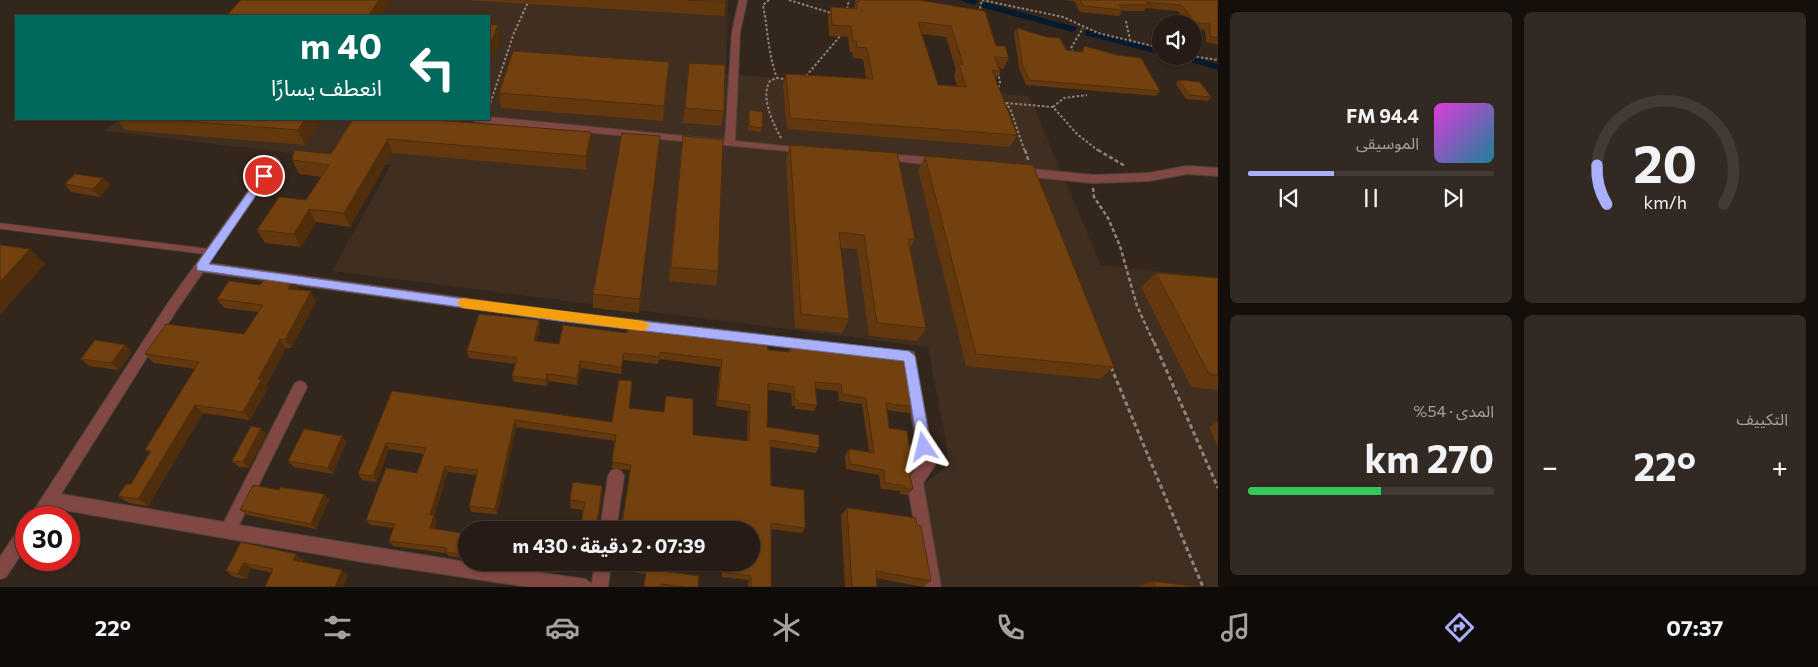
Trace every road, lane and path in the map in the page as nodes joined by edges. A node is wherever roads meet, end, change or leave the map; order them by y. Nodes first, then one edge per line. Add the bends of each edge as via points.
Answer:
1 (529, 0) edge
2 (743, 0) edge
3 (769, 0) edge
4 (789, 0) edge
5 (848, 0) edge
6 (982, 0) edge
7 (999, 0) edge
8 (996, 2) junction
9 (846, 11) edge
10 (834, 15) edge
11 (982, 18) edge
12 (1126, 21) dead end
13 (1083, 28) junction
14 (842, 30) edge
15 (841, 36) junction
16 (848, 37) edge
17 (1130, 40) junction
18 (1152, 46) edge
19 (1074, 54) edge
20 (1202, 58) edge
21 (1218, 60) edge
22 (998, 64) edge
23 (804, 77) edge
24 (777, 78) junction
25 (793, 80) edge
26 (997, 90) edge
27 (1087, 95) dead end
28 (1001, 99) edge
29 (1004, 103) junction
30 (490, 104) edge
31 (1053, 107) junction
32 (487, 120) edge
33 (730, 143) junction
34 (789, 149) junction
35 (819, 152) edge
36 (869, 156) edge
37 (275, 161) dead end
38 (948, 163) edge
39 (1014, 172) edge
40 (1218, 172) edge
41 (1033, 174) junction
42 (1149, 177) junction
43 (1093, 179) junction
44 (0, 226) edge
45 (211, 252) junction
46 (201, 267) junction
47 (1108, 359) edge
48 (300, 387) dead end
49 (616, 476) dead end
50 (1218, 488) edge
51 (48, 500) junction
52 (44, 506) edge
53 (609, 521) edge
54 (228, 531) junction
55 (15, 549) edge
56 (0, 571) edge
57 (602, 571) edge
58 (585, 587) edge
59 (600, 587) edge
60 (934, 587) edge
61 (1203, 587) edge

1 - 30 path
2 - 33 street via 736,32
3 - 24 path via 763,5 769,58
4 - 10 path
5 - 9 path
6 - 8 path
6 - 11 path via 979,9
7 - 8 path
8 - 13 path via 1063,17
12 - 17 path
13 - 17 path
13 - 19 path via 1072,42
14 - 15 path
15 - 16 path
15 - 23 path
17 - 18 path
20 - 21 path
22 - 26 path via 1000,82
24 - 25 path
24 - 34 path via 767,87 767,100 778,132
27 - 31 path via 1068,96
28 - 29 path
29 - 31 path
29 - 41 path via 1010,108
31 - 42 path via 1072,132 1092,148
32 - 33 street
33 - 34 street
34 - 35 street
36 - 38 street
37 - 45 street
39 - 41 street
40 - 42 street via 1187,170
41 - 43 street
42 - 43 street
43 - 50 path via 1094,196 1120,246 1137,306
44 - 45 lane
45 - 46 street
46 - 51 street
46 - 60 street via 560,316 909,356 928,465 915,480
47 - 61 path
48 - 54 street
49 - 53 street
51 - 52 street
51 - 54 street
54 - 58 street
55 - 56 street
57 - 59 street

